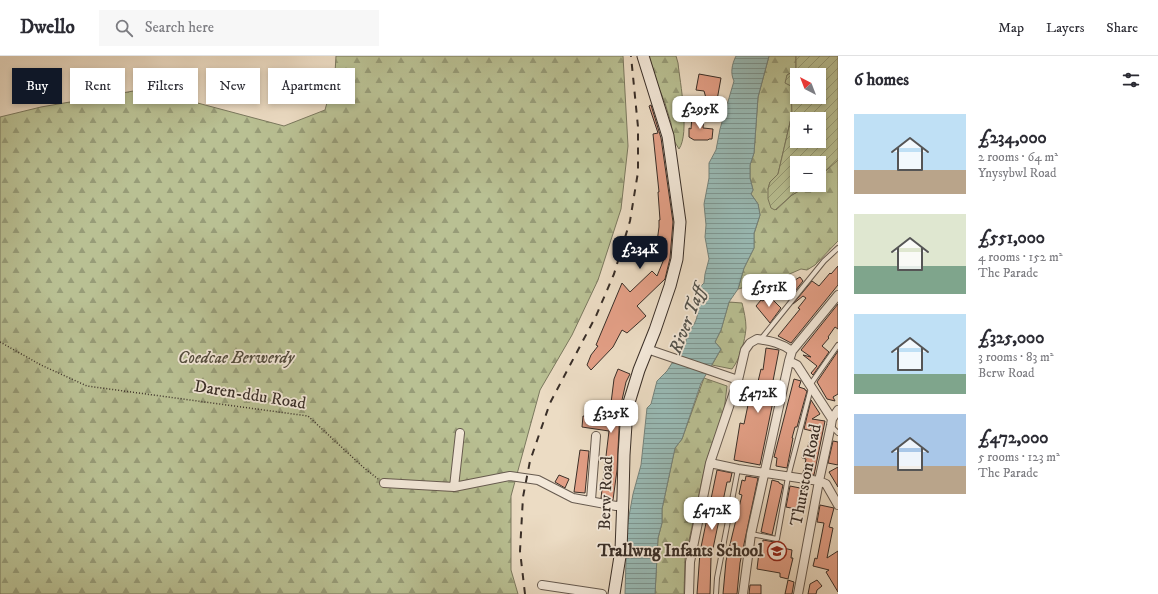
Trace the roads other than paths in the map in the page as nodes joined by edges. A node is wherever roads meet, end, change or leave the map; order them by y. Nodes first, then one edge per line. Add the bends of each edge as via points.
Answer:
1 (643, 56) edge
2 (838, 248) edge
3 (838, 295) edge
4 (761, 339) junction
5 (838, 345) edge
6 (651, 350) junction
7 (792, 351) junction
8 (788, 361) junction
9 (738, 380) junction
10 (810, 386) junction
11 (838, 410) edge
12 (831, 422) junction
13 (460, 433) dead end
14 (838, 433) edge
15 (596, 436) dead end
16 (710, 462) junction
17 (738, 469) junction
18 (764, 472) junction
19 (788, 477) junction
20 (819, 481) junction
21 (384, 483) road end
22 (454, 488) junction
23 (591, 500) junction
24 (838, 504) edge
25 (622, 505) junction
26 (751, 534) junction
27 (542, 586) dead end
28 (602, 594) edge
29 (614, 594) edge
30 (689, 594) edge
31 (716, 594) edge
32 (743, 594) edge
33 (798, 594) edge

1 - 6 main road, Berw Road via 668,136 680,222 670,286
2 - 4 lane via 824,261
3 - 7 street
4 - 7 street via 783,344
4 - 9 street via 750,343 745,350
5 - 10 lane
6 - 9 street
6 - 25 main road, Berw Road via 635,381 627,409
7 - 8 street
8 - 10 street via 797,366
8 - 18 street
9 - 16 street
10 - 12 street
10 - 19 lane
11 - 12 street, Thurston Road
12 - 14 lane
12 - 20 street, Thurston Road
13 - 22 street
15 - 23 street
16 - 17 street
16 - 30 street via 690,562
17 - 18 street
17 - 31 lane
18 - 19 street
18 - 26 street
19 - 20 street
19 - 26 lane via 777,539
20 - 24 street via 826,484
20 - 33 street, Thurston Road
21 - 22 street
22 - 23 street via 510,476 538,480 573,498
23 - 25 street
25 - 29 main road, Berw Road via 620,550
26 - 32 street
27 - 28 street

